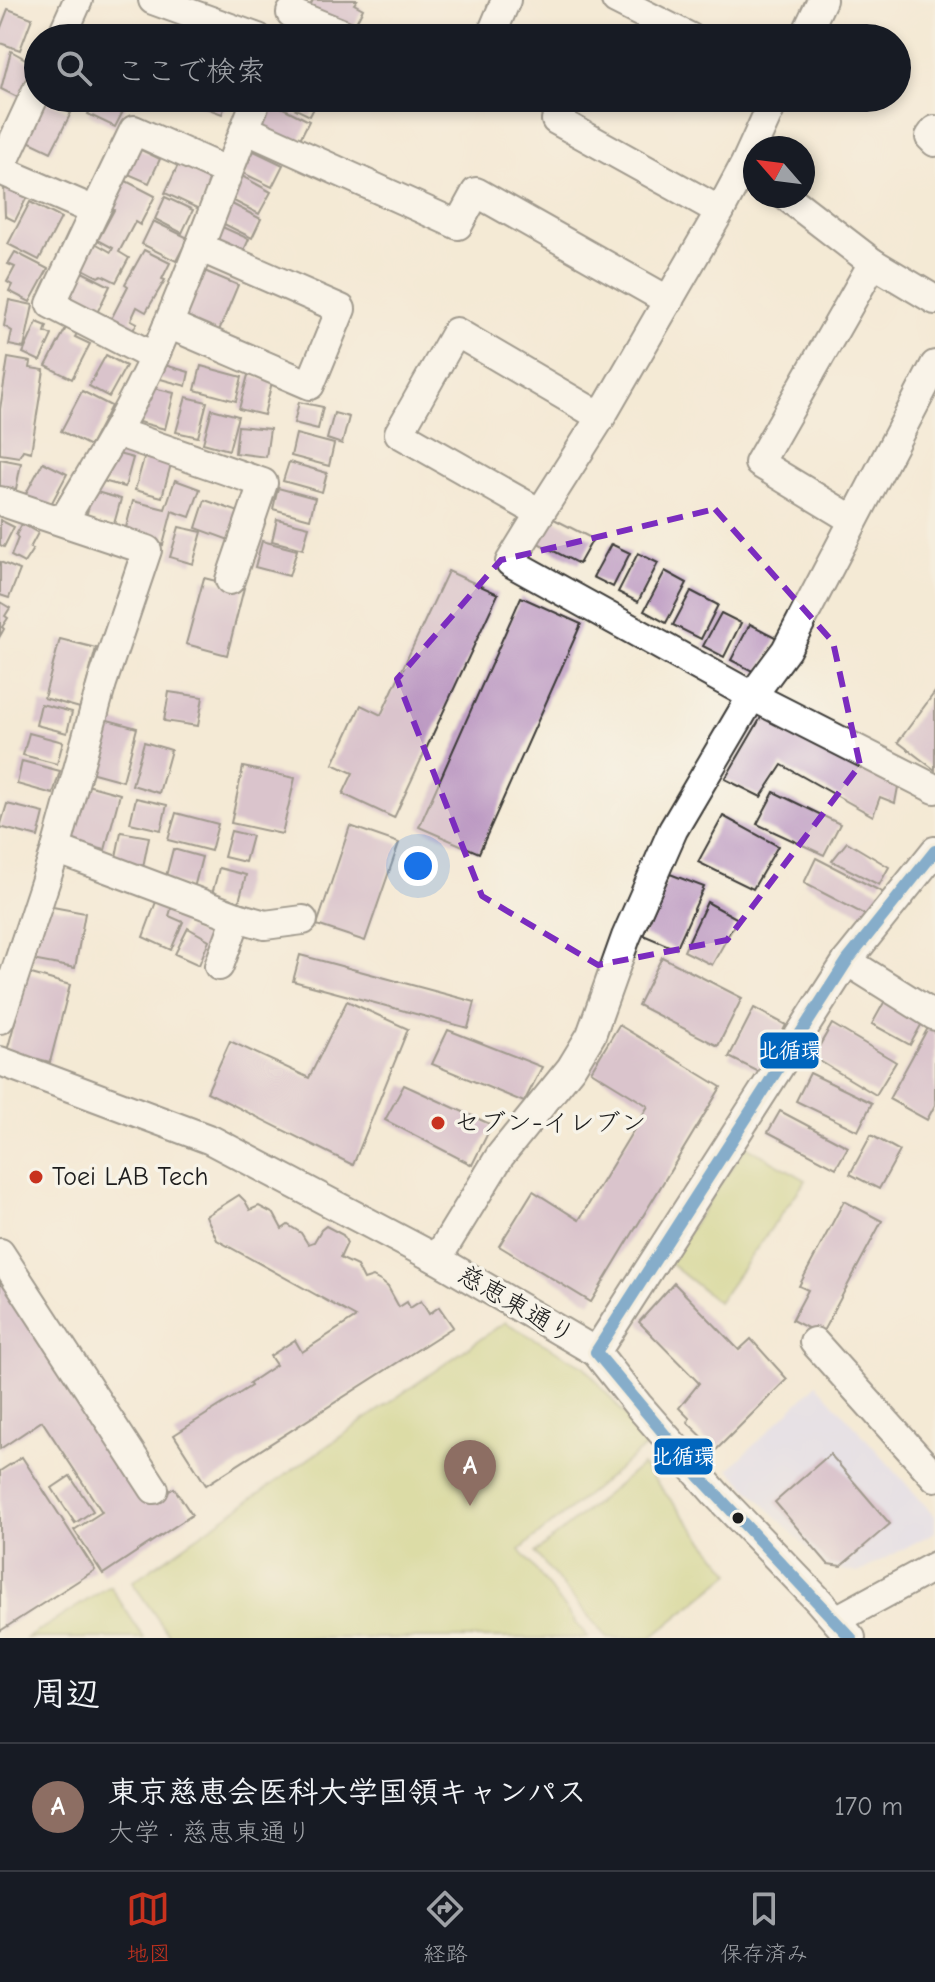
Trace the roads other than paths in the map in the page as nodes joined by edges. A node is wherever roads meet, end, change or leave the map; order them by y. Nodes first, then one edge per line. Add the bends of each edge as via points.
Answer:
1 (78, 0) edge
2 (153, 0) edge
3 (506, 0) edge
4 (822, 0) edge
5 (626, 2) edge
6 (290, 17) edge
7 (67, 24) edge
8 (219, 24) edge
9 (311, 24) edge
10 (496, 24) edge
11 (666, 24) edge
12 (811, 24) edge
13 (27, 112) edge
14 (252, 112) edge
15 (770, 112) edge
16 (556, 120) dead end
17 (245, 129) junction
18 (935, 130) edge
19 (761, 136) edge
20 (935, 142) edge
21 (0, 161) edge
22 (0, 170) edge
23 (228, 172) junction
24 (743, 178) edge
25 (802, 208) edge
26 (95, 211) junction
27 (720, 211) junction
28 (199, 247) junction
29 (873, 263) junction
30 (935, 300) edge
31 (669, 301) junction
32 (168, 324) junction
33 (154, 357) junction
34 (935, 365) edge
35 (601, 417) junction
36 (116, 432) junction
37 (0, 501) edge
38 (540, 513) junction
39 (853, 520) junction
40 (63, 521) junction
41 (230, 580) dead end
42 (752, 696) junction
43 (935, 789) edge
44 (56, 849) junction
45 (935, 851) edge
46 (237, 917) junction
47 (303, 920) dead end
48 (847, 961) junction
49 (219, 966) dead end
50 (935, 1016) edge
51 (0, 1019) edge
52 (0, 1061) edge
53 (0, 1253) edge
54 (437, 1259) junction
55 (814, 1342) dead end
56 (596, 1352) junction
57 (935, 1477) edge
58 (154, 1489) dead end
59 (935, 1566) edge
60 (843, 1629) edge

1 - 7 street
2 - 8 street
3 - 10 street
4 - 12 street
5 - 11 street
6 - 9 street
13 - 21 street
14 - 17 street
15 - 19 street
16 - 27 street
17 - 23 street
17 - 31 street via 458,225 476,192
18 - 20 street via 930,137
22 - 26 street
23 - 26 street via 134,130
23 - 28 street
24 - 27 street
25 - 29 street
26 - 33 street via 51,304
27 - 31 street
28 - 32 street
28 - 32 street via 341,309 310,385
29 - 30 street
29 - 39 street via 759,463
31 - 35 street
32 - 33 street
33 - 36 street
34 - 39 street
35 - 38 street
35 - 38 street via 456,332 399,433
36 - 40 street
36 - 41 street via 263,483
37 - 40 street
38 - 42 street via 510,562
39 - 42 street via 786,650
40 - 44 street via 147,550 102,683
42 - 43 street
42 - 54 street via 673,830 591,1035 500,1156
44 - 46 street
44 - 51 street
45 - 48 street
46 - 47 street via 265,925
46 - 49 street
48 - 50 street
48 - 56 street
52 - 54 street, 慈恵東通り via 211,1140
53 - 58 street
54 - 56 street, 慈恵東通り
55 - 57 street
56 - 60 street, 慈恵東通り via 716,1494
59 - 60 street

